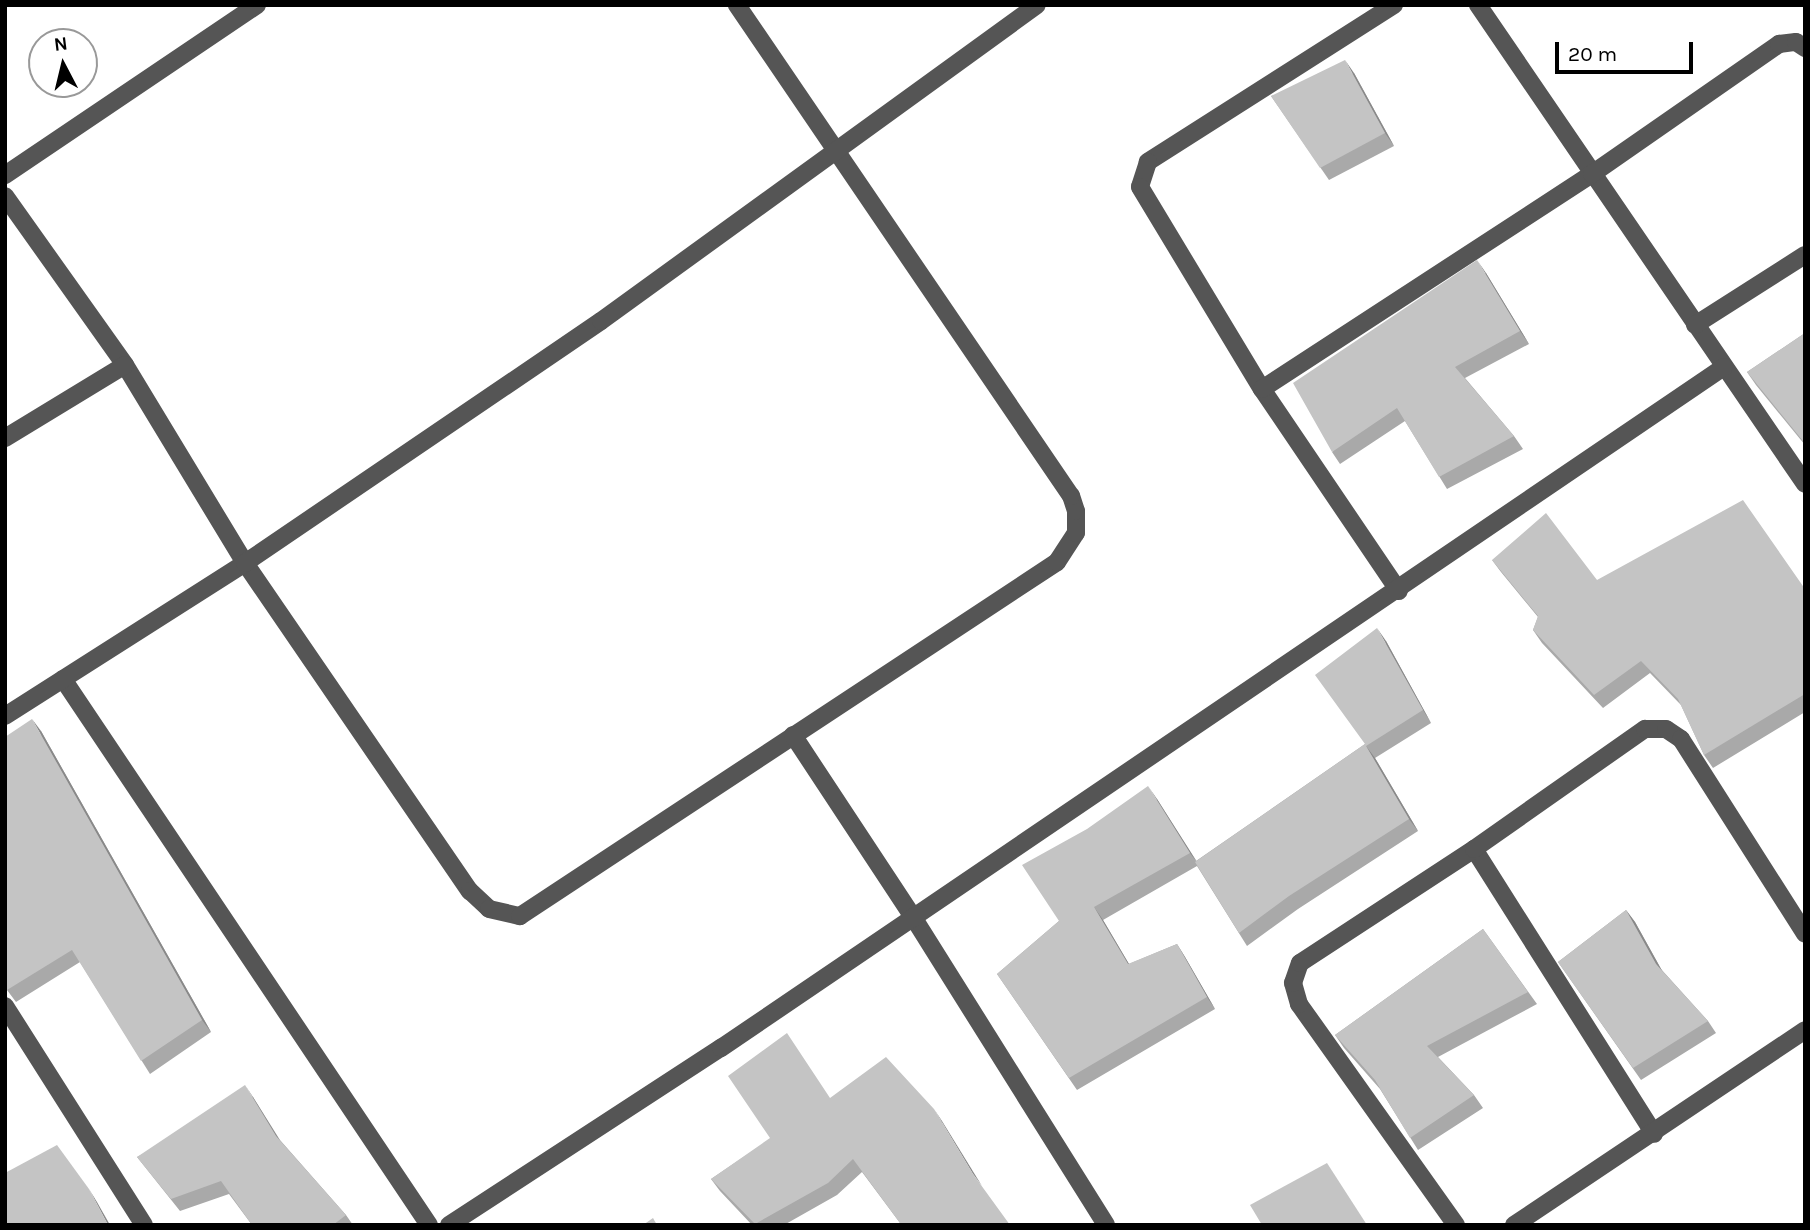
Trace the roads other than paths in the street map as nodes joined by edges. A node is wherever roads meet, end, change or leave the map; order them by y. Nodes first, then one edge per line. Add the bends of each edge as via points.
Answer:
1 (257, 5) edge
2 (737, 5) edge
3 (1037, 5) edge
4 (1394, 5) edge
5 (1478, 5) edge
6 (1805, 48) edge
7 (837, 150) junction
8 (1592, 174) junction
9 (5, 175) edge
10 (5, 196) edge
11 (1805, 255) edge
12 (1695, 325) junction
13 (125, 365) junction
14 (1724, 367) junction
15 (1262, 389) junction
16 (5, 438) edge
17 (1805, 484) edge
18 (245, 563) junction
19 (1399, 591) junction
20 (63, 679) junction
21 (5, 716) edge
22 (793, 735) junction
23 (1474, 849) junction
24 (913, 917) junction
25 (1805, 934) edge
26 (5, 1006) edge
27 (1805, 1030) edge
28 (1654, 1134) junction
29 (144, 1225) edge
30 (429, 1225) edge
31 (449, 1225) edge
32 (1107, 1225) edge
33 (1456, 1225) edge
34 (1514, 1225) edge

1 - 9 street
2 - 7 street
3 - 7 street
4 - 15 street via 1148,162 1143,171 1140,187 1146,201
5 - 8 street
6 - 8 street via 1796,43 1779,44
7 - 18 street via 601,321
7 - 22 street via 1072,496 1076,533 1057,562
8 - 12 street
8 - 15 street
10 - 13 street
11 - 12 street
12 - 14 street
13 - 16 street
13 - 18 street
14 - 17 street
14 - 19 street
15 - 19 street
18 - 20 street
18 - 22 street via 470,891 503,915 520,916
19 - 24 street
20 - 21 street
20 - 30 street
22 - 24 street
23 - 25 street via 1645,729 1666,729 1681,739
23 - 28 street
23 - 33 street via 1300,963 1293,983 1299,1004
24 - 31 street
24 - 32 street
26 - 29 street
27 - 28 street
28 - 34 street

